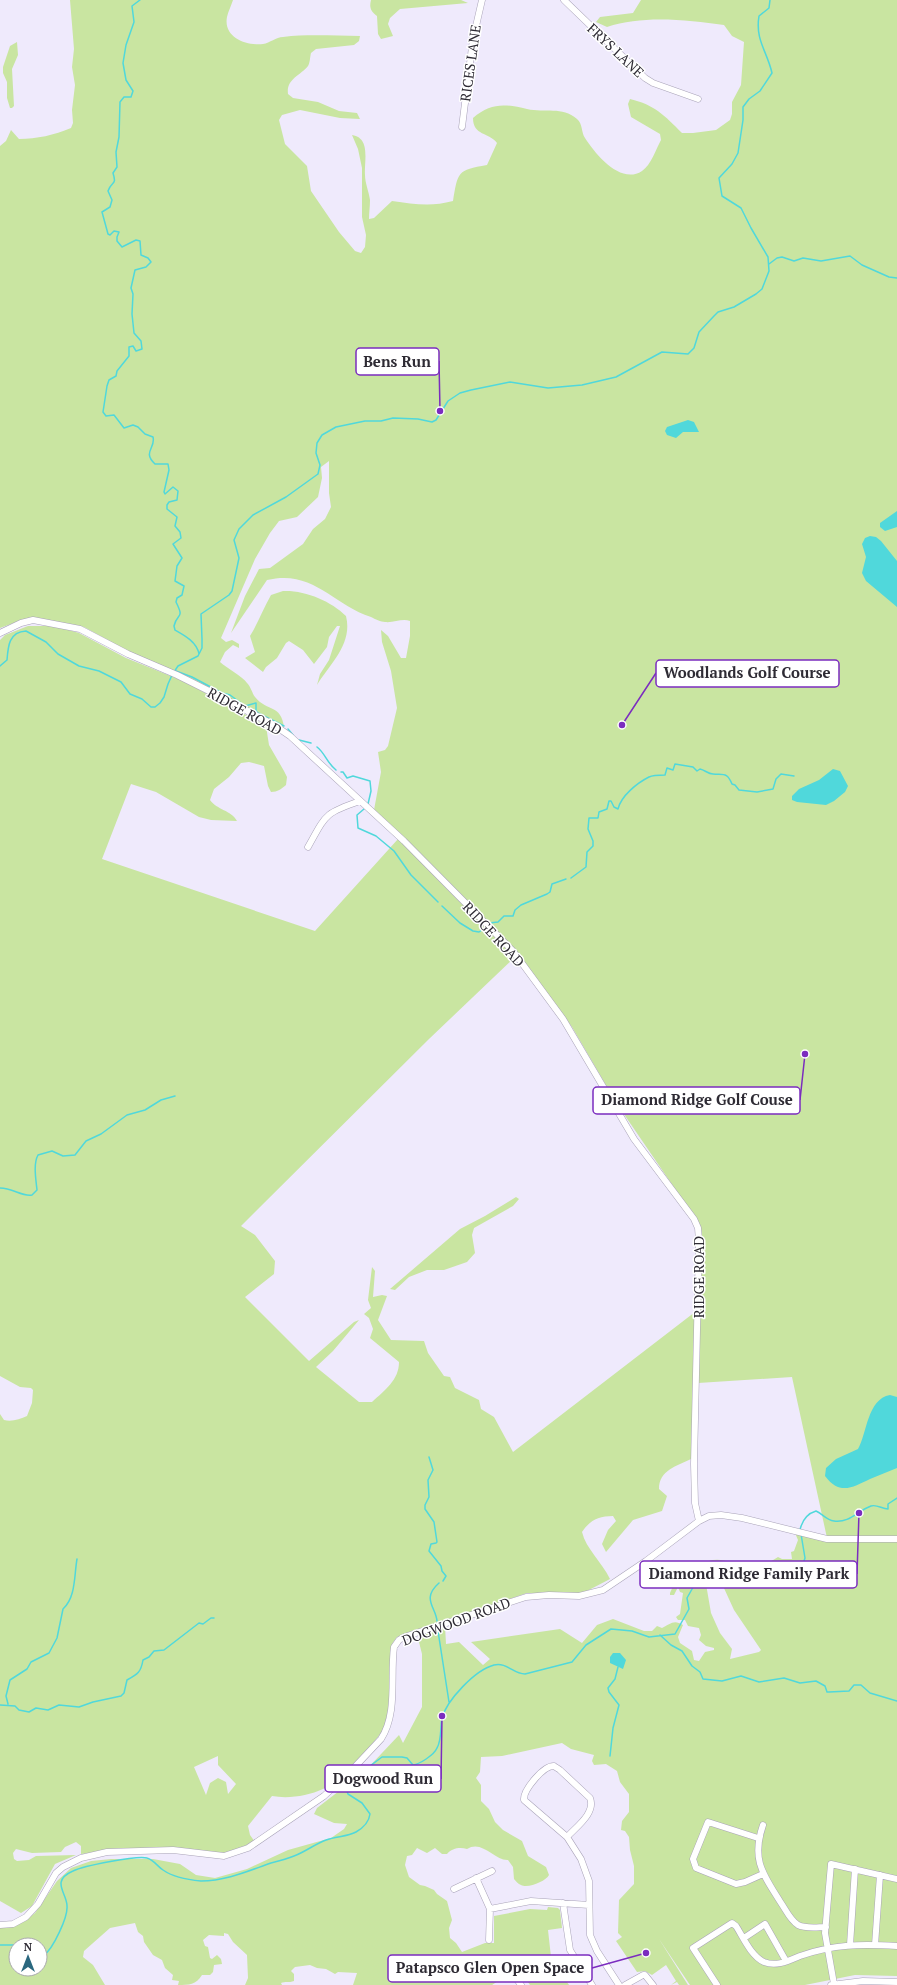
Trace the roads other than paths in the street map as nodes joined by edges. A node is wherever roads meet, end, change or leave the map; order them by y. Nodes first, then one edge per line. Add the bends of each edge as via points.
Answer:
1 (482, 0) edge
2 (564, 0) edge
3 (698, 99) dead end
4 (462, 127) dead end
5 (0, 633) edge
6 (360, 801) junction
7 (308, 847) dead end
8 (698, 1521) junction
9 (897, 1539) edge
10 (763, 1825) dead end
11 (567, 1837) junction
12 (758, 1838) junction
13 (855, 1869) junction
14 (492, 1871) dead end
15 (763, 1874) junction
16 (880, 1875) junction
17 (476, 1878) junction
18 (897, 1879) edge
19 (454, 1888) dead end
20 (563, 1903) junction
21 (589, 1905) junction
22 (490, 1909) junction
23 (0, 1925) edge
24 (826, 1927) junction
25 (744, 1938) junction
26 (489, 1940) dead end
27 (850, 1945) junction
28 (875, 1945) junction
29 (897, 1946) edge
30 (828, 1949) junction
31 (786, 1961) junction
32 (514, 1974) dead end
33 (896, 1983) edge
34 (834, 1984) edge
35 (521, 1985) edge
36 (592, 1985) edge
37 (619, 1985) edge
38 (625, 1985) edge
39 (653, 1985) edge
40 (717, 1985) edge
41 (830, 1985) edge

1 - 4 street, RICES LANE via 473,39
2 - 3 street, FRYS LANE via 645,78
5 - 6 street, RIDGE ROAD via 33,620 73,627 174,673 283,730
6 - 7 street via 331,812 320,825
6 - 8 street, RIDGE ROAD via 404,841 513,951 563,1018 634,1139 696,1224 699,1241 694,1464
8 - 9 street, DOGWOOD ROAD via 713,1516 735,1517 833,1540
8 - 23 street, DOGWOOD ROAD via 603,1590 579,1596 526,1597 399,1640 393,1653 388,1725 381,1739 346,1777 324,1796 248,1848 224,1856 174,1850 108,1852 82,1858 56,1873 38,1904 26,1917 13,1924
10 - 12 street
11 - 11 street via 590,1811 592,1802 560,1770 554,1766 549,1767 526,1789 524,1800
11 - 21 street via 581,1859 586,1873 590,1892
12 - 15 street via 758,1858
12 - 15 street via 708,1822 693,1859 696,1868 736,1884
13 - 16 street
13 - 24 street via 831,1864
13 - 27 street
14 - 17 street
15 - 24 street via 792,1919 799,1925
16 - 18 street
16 - 28 street
17 - 19 street
17 - 22 street
20 - 21 street
20 - 22 street via 531,1901
20 - 36 street via 570,1950
21 - 37 street via 589,1928 593,1943
22 - 26 street
24 - 30 street
25 - 31 street via 763,1962 773,1964
25 - 31 street via 765,1924
25 - 40 street via 732,1923 693,1948
27 - 28 street
27 - 30 street
28 - 29 street
30 - 31 street
30 - 34 street
32 - 35 street
33 - 34 street via 863,1981
34 - 41 street
38 - 39 street via 645,1975

